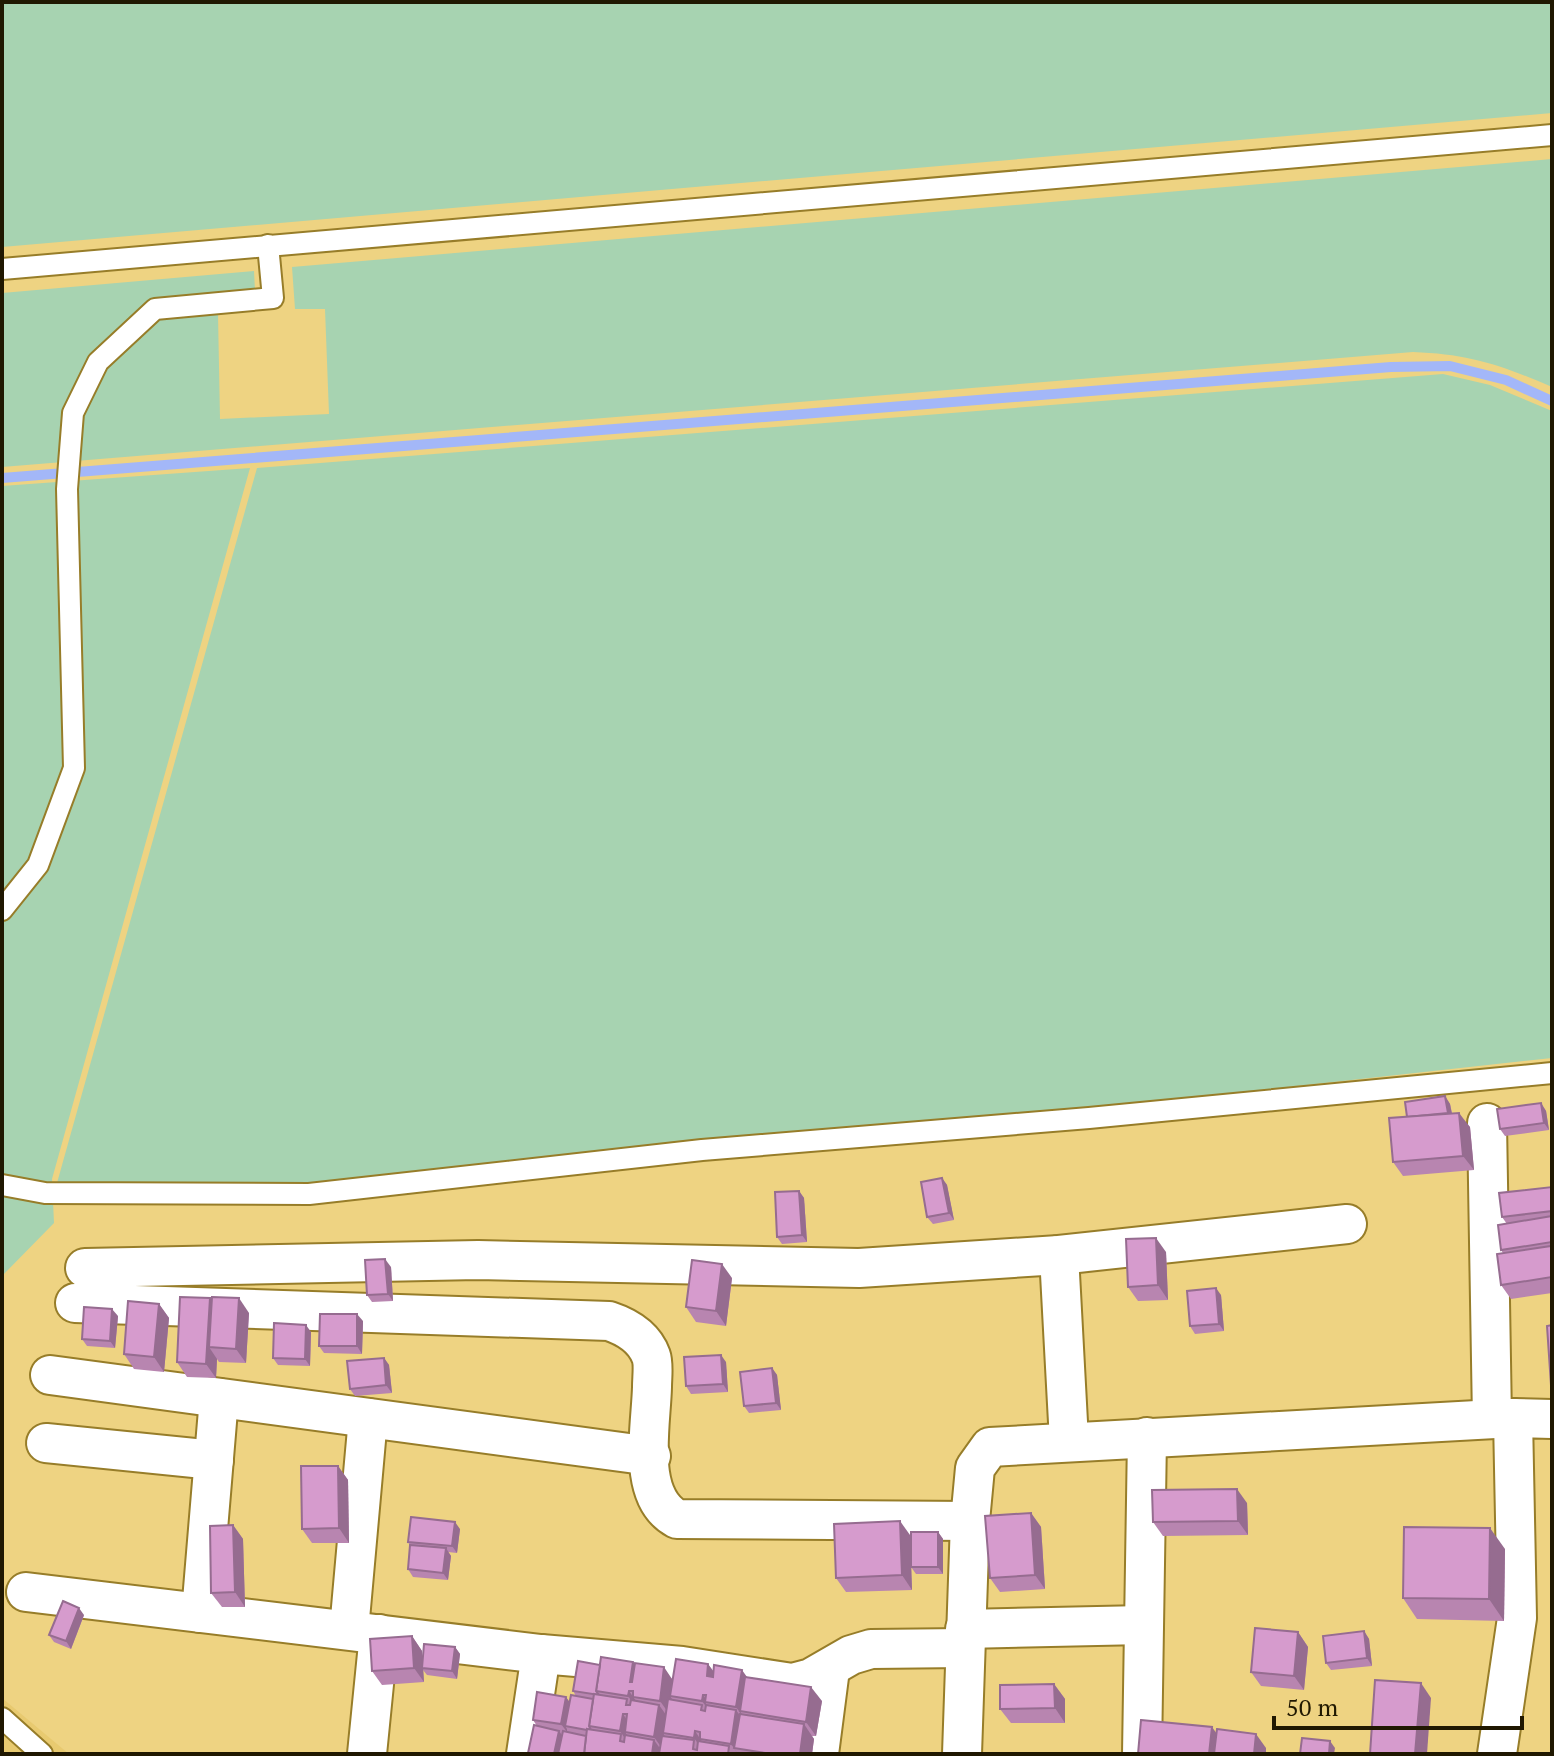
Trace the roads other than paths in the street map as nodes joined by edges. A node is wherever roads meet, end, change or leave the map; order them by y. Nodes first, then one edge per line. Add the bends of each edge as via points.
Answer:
1 (1552, 135) edge
2 (268, 245) junction
3 (2, 269) edge
4 (2, 910) edge
5 (1552, 1073) edge
6 (1487, 1123) dead end
7 (2, 1185) edge
8 (1347, 1224) dead end
9 (1059, 1255) junction
10 (50, 1375) dead end
11 (219, 1398) junction
12 (368, 1418) junction
13 (1502, 1419) junction
14 (1552, 1419) edge
15 (1147, 1437) junction
16 (1069, 1441) junction
17 (46, 1443) dead end
18 (651, 1456) junction
19 (214, 1460) junction
20 (970, 1521) junction
21 (26, 1592) dead end
22 (201, 1613) junction
23 (1144, 1625) junction
24 (364, 1632) junction
25 (965, 1638) junction
26 (541, 1654) junction
27 (830, 1669) junction
28 (2, 1718) edge
29 (42, 1754) edge
30 (367, 1754) edge
31 (526, 1754) edge
32 (819, 1754) edge
33 (962, 1754) edge
34 (1142, 1754) edge
35 (1497, 1754) edge

1 - 2 lane
2 - 3 lane
2 - 4 lane via 273,298 155,309 98,362 73,413 67,489 74,768 38,865
5 - 7 lane via 702,1150 309,1194 45,1193
6 - 13 street
8 - 9 street
9 - 16 street
9 - 18 street via 859,1268 478,1260 80,1286 609,1321 641,1339 652,1357
10 - 11 street
11 - 12 street
11 - 19 street
12 - 18 street
12 - 24 street
13 - 14 street
13 - 15 street
13 - 35 street via 1517,1618
15 - 16 street
15 - 23 street
16 - 20 street via 990,1447 975,1468
17 - 19 street
18 - 20 street via 656,1499 677,1519
19 - 22 street
20 - 25 street
21 - 22 street
22 - 24 street
23 - 25 street
23 - 34 street
24 - 26 street
24 - 30 street
25 - 27 street via 871,1649
25 - 33 street
26 - 27 street via 754,1694
26 - 31 street
27 - 32 street
28 - 29 lane

